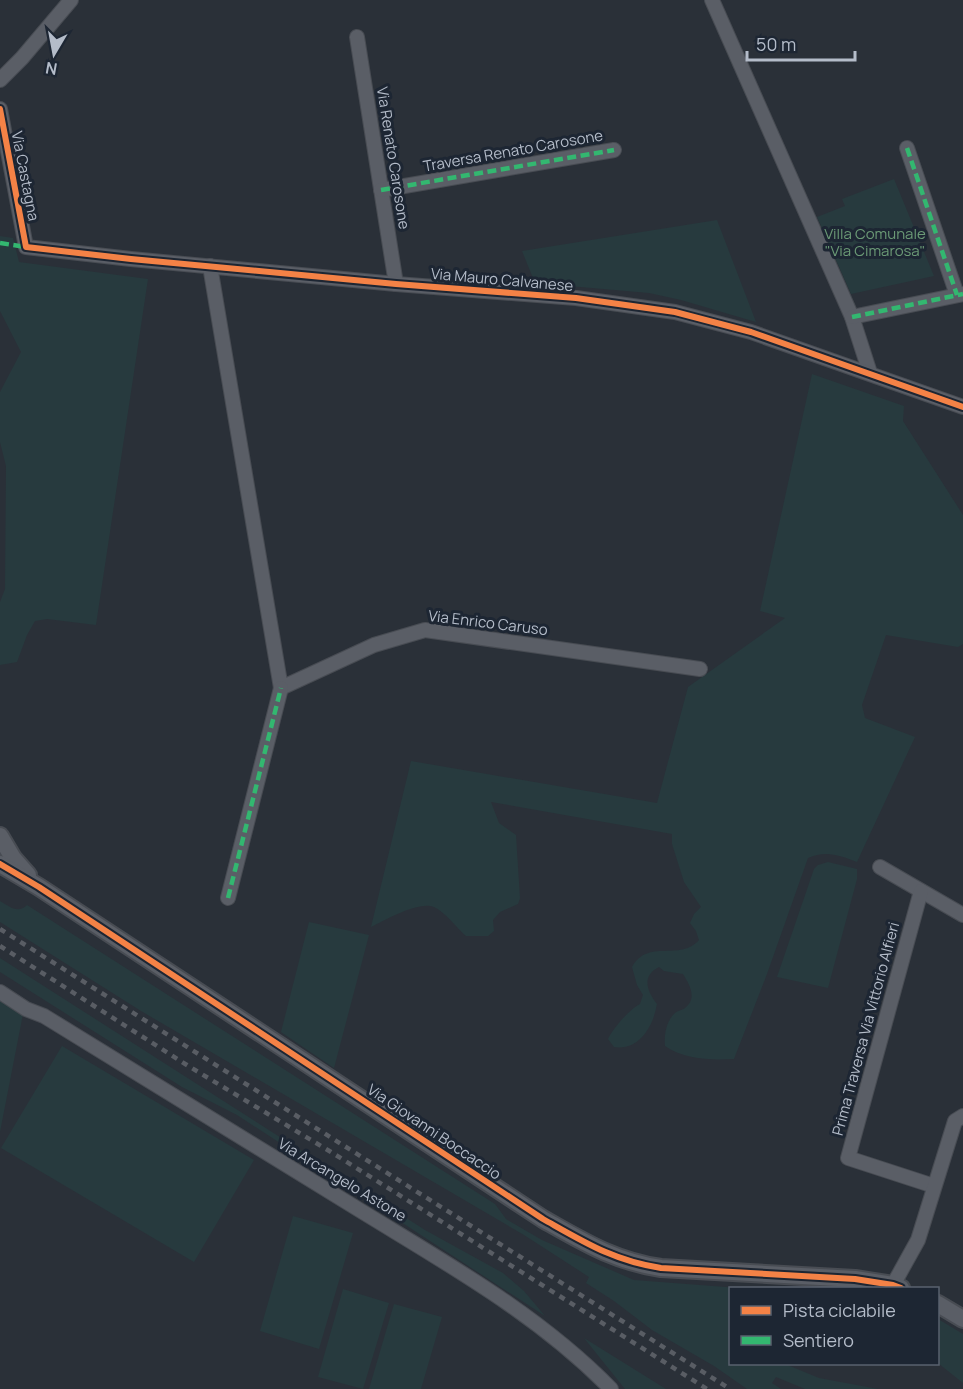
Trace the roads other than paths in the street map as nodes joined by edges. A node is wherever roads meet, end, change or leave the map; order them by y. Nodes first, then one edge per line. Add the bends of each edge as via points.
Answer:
1 (71, 0) edge
2 (712, 0) edge
3 (357, 37) dead end
4 (0, 80) edge
5 (0, 109) edge
6 (907, 148) dead end
7 (614, 150) dead end
8 (381, 190) junction
9 (26, 247) joint
10 (210, 266) junction
11 (396, 284) junction
12 (960, 295) edge
13 (852, 317) junction
14 (870, 373) junction
15 (963, 407) edge
16 (700, 669) dead end
17 (281, 688) junction
18 (0, 836) edge
19 (0, 864) edge
20 (880, 867) dead end
21 (39, 887) junction
22 (921, 891) junction
23 (228, 898) dead end
24 (963, 915) edge
25 (0, 984) edge
26 (0, 992) edge
27 (44, 1016) junction
28 (963, 1116) edge
29 (934, 1186) junction
30 (897, 1287) edge
31 (939, 1305) edge
32 (963, 1319) edge
33 (611, 1389) edge

1 - 4 street
2 - 13 street
3 - 8 street, Via Renato Carosone
5 - 9 street, Via Castagna
6 - 12 street
7 - 8 street, Traversa Renato Carosone
8 - 11 street, Via Renato Carosone
9 - 10 street, Via Mauro Calvanese
10 - 11 street, Via Mauro Calvanese
10 - 17 street
11 - 14 street, Via Mauro Calvanese via 576,298 675,312 751,332
12 - 13 street
13 - 14 street
14 - 15 street, Via Mauro Calvanese
16 - 17 street, Via Enrico Caruso via 425,630 374,645
17 - 23 street
18 - 21 street, Via Giovanni Boccaccio via 13,858
19 - 21 street, Via Giovanni Boccaccio
20 - 22 street
21 - 30 street, Via Giovanni Boccaccio via 543,1219 603,1252 661,1268 855,1279
22 - 24 street
22 - 29 street, Prima Traversa Via Vittorio Alfieri via 848,1158
25 - 27 street
26 - 27 street
27 - 33 street, Via Arcangelo Astone via 515,1309
28 - 29 street via 955,1121
29 - 30 street via 918,1240
31 - 32 street

